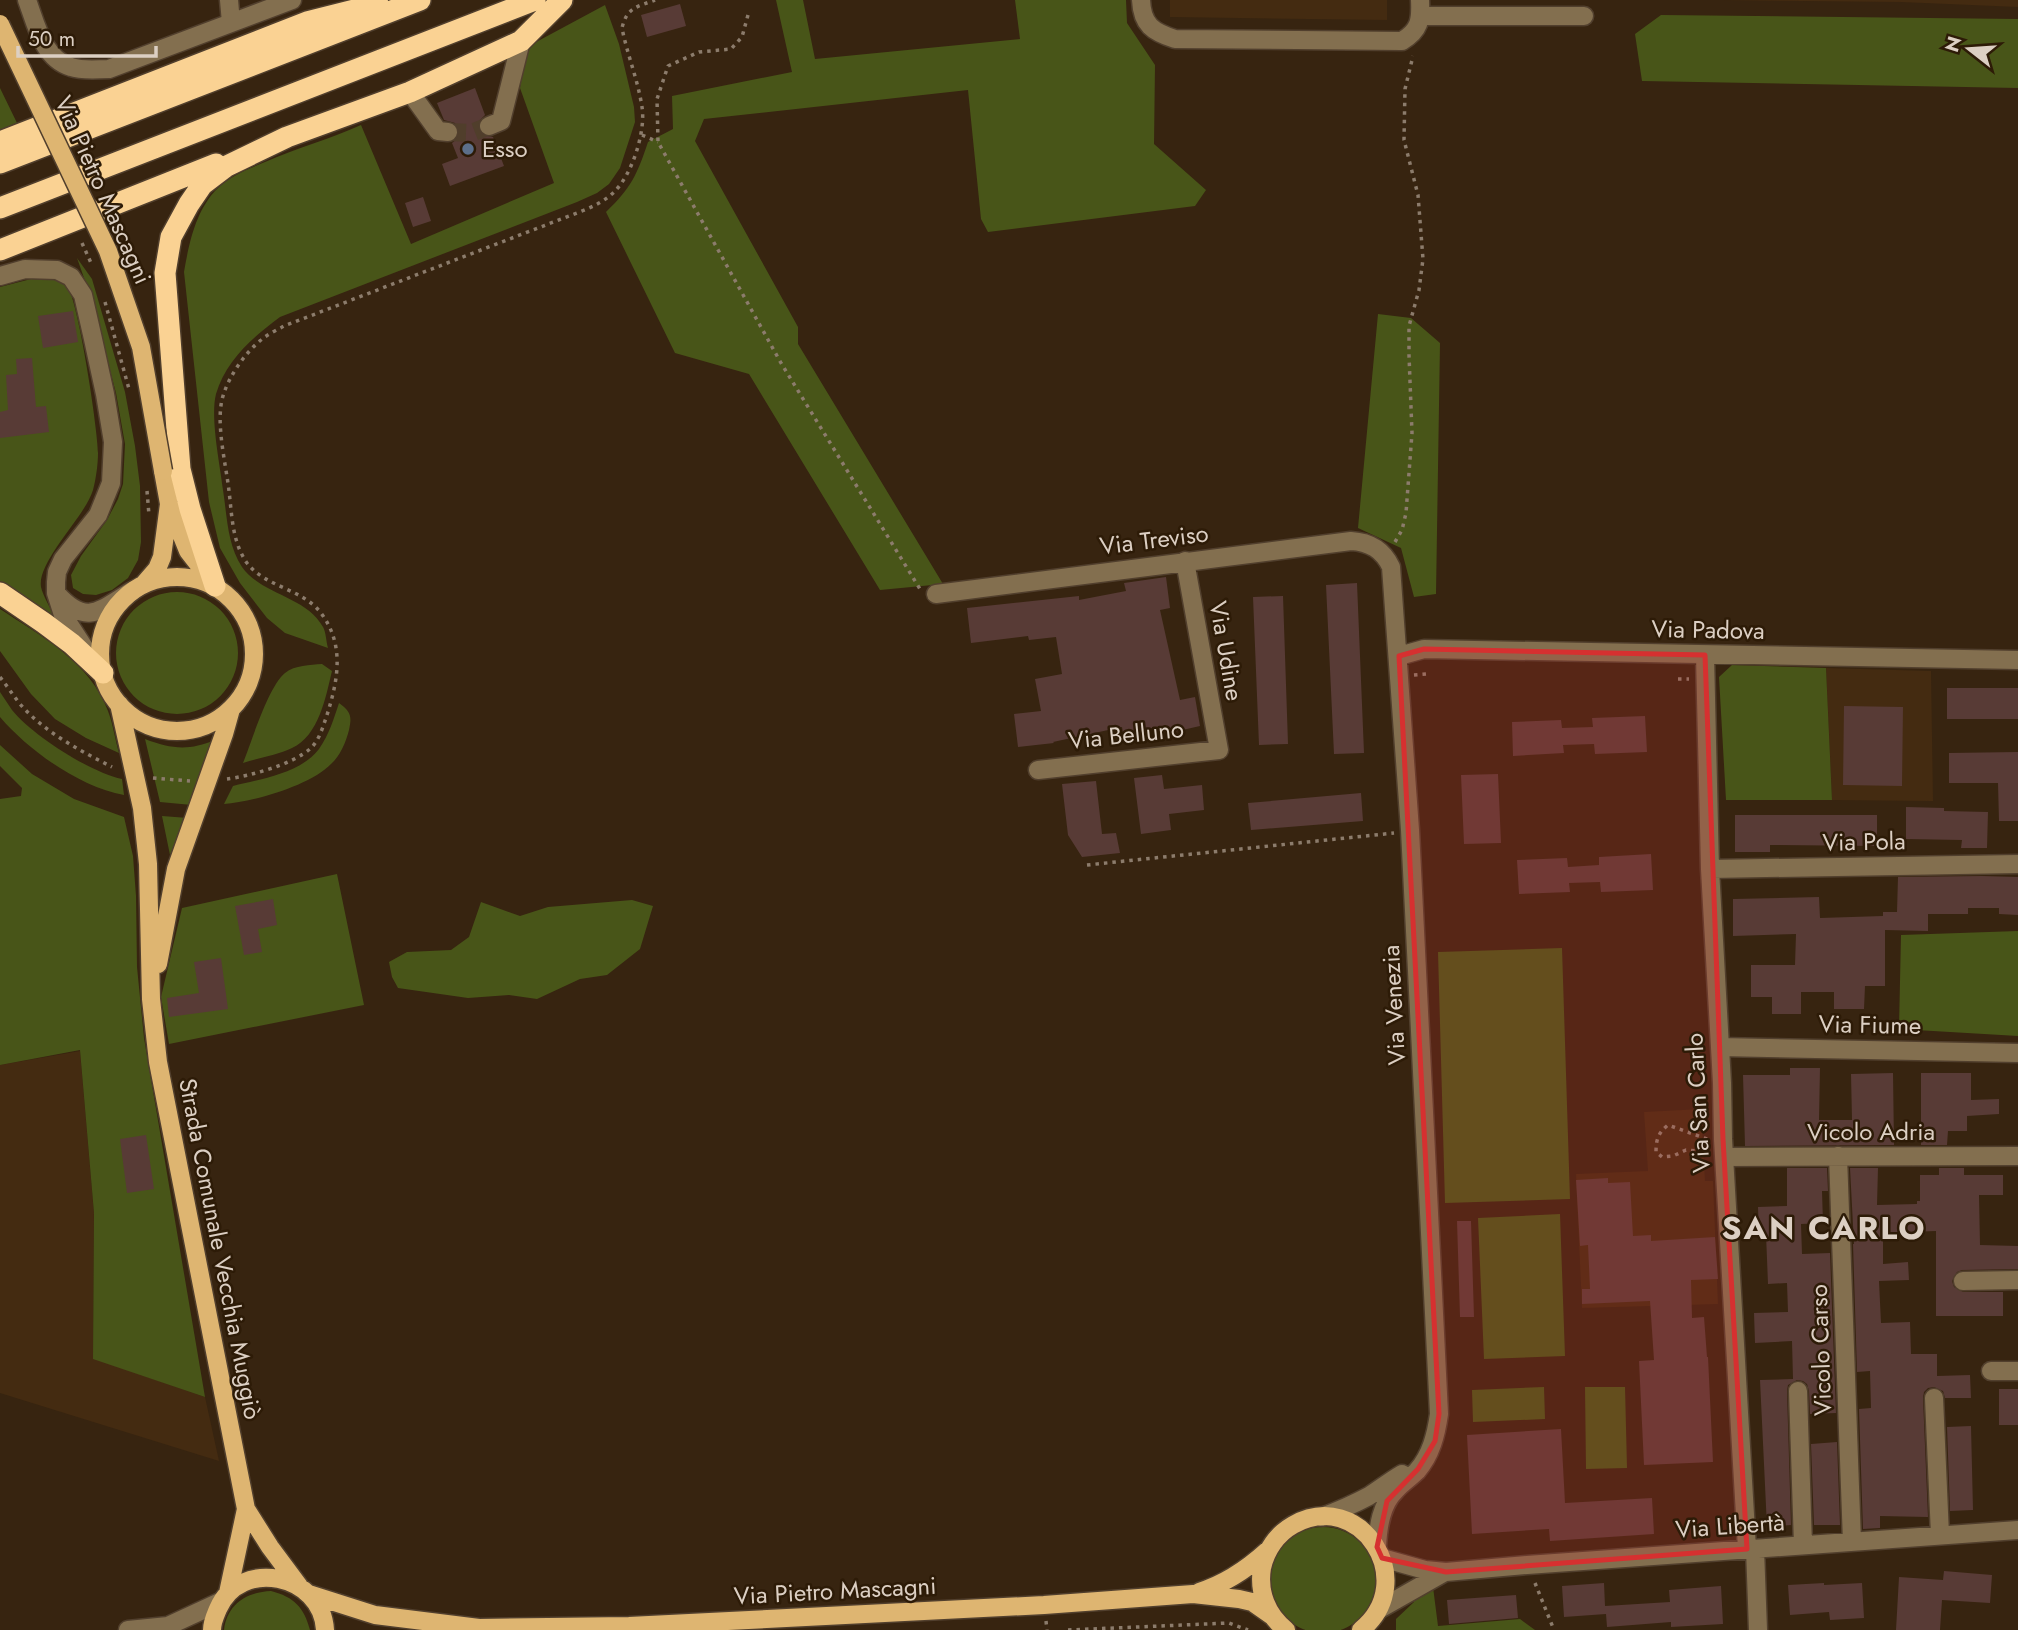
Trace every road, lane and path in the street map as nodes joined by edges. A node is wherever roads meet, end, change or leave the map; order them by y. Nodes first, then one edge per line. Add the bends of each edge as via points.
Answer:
1 (27, 0) edge
2 (229, 0) edge
3 (292, 0) edge
4 (393, 0) edge
5 (420, 0) edge
6 (535, 0) edge
7 (562, 0) edge
8 (656, 0) edge
9 (1141, 4) edge
10 (1420, 8) edge
11 (748, 15) dead end
12 (1584, 16) dead end
13 (232, 23) junction
14 (0, 24) edge
15 (1409, 37) junction
16 (521, 41) junction
17 (410, 92) junction
18 (489, 126) dead end
19 (448, 132) dead end
20 (642, 135) junction
21 (286, 136) junction
22 (0, 142) edge
23 (658, 142) junction
24 (0, 163) edge
25 (0, 208) edge
26 (81, 240) dead end
27 (0, 250) edge
28 (92, 265) dead end
29 (0, 276) edge
30 (102, 291) dead end
31 (131, 396) dead end
32 (169, 504) junction
33 (1381, 552) junction
34 (1185, 561) junction
35 (215, 586) junction
36 (138, 588) junction
37 (0, 593) edge
38 (56, 593) junction
39 (936, 594) joint
40 (1705, 655) junction
41 (1399, 656) junction
42 (2018, 660) edge
43 (103, 673) junction
44 (0, 677) edge
45 (119, 704) junction
46 (232, 709) junction
47 (1219, 750) joint
48 (112, 767) dead end
49 (1038, 770) dead end
50 (146, 777) dead end
51 (221, 780) dead end
52 (192, 781) dead end
53 (1410, 831) junction
54 (1087, 864) dead end
55 (2018, 864) edge
56 (1710, 869) junction
57 (151, 999) junction
58 (1720, 1047) junction
59 (2018, 1052) edge
60 (1724, 1149) junction
61 (1838, 1156) junction
62 (2018, 1156) edge
63 (2018, 1280) edge
64 (1964, 1281) dead end
65 (1991, 1371) dead end
66 (2018, 1371) edge
67 (1798, 1391) dead end
68 (1934, 1398) dead end
69 (1423, 1461) junction
70 (246, 1509) junction
71 (1322, 1517) junction
72 (2018, 1530) edge
73 (1940, 1535) junction
74 (1852, 1542) junction
75 (1803, 1545) junction
76 (1269, 1549) junction
77 (1751, 1549) junction
78 (1380, 1552) junction
79 (1527, 1565) junction
80 (1446, 1572) junction
81 (304, 1590) junction
82 (1193, 1594) junction
83 (225, 1597) junction
84 (1378, 1610) junction
85 (1272, 1616) junction
86 (473, 1629) edge
87 (1362, 1629) edge
88 (128, 1630) edge
89 (212, 1630) edge
90 (324, 1630) edge
91 (1068, 1630) edge
92 (1248, 1630) edge
93 (1286, 1630) edge
94 (1554, 1630) edge
95 (1758, 1630) edge

1 - 13 street, Via Pietro Mascagni via 53,57 83,70 109,69
2 - 13 street
3 - 13 street
4 - 22 highway via 307,22
5 - 24 highway
6 - 25 highway
7 - 16 highway
8 - 20 path via 625,16 622,28 642,105
9 - 15 street via 1147,23 1157,33 1175,39 1402,41
10 - 12 street
10 - 15 street via 1415,33
11 - 23 path via 743,37 731,49 699,52 667,66 657,99
14 - 32 main road, Via Pietro Mascagni, bridge via 108,251 141,348
15 - 33 path via 1413,56 1405,89 1404,140 1418,195 1423,259 1409,326 1412,433 1406,513 1402,530
16 - 17 highway
16 - 18 street via 501,121
17 - 19 street via 438,131
17 - 21 highway
20 - 23 path
20 - 51 path via 629,170 617,190 603,201 284,326 246,355 222,398 233,529 248,564 319,611 330,626 338,671 322,731 312,747 295,758
21 - 27 highway
21 - 35 highway via 202,184 172,237 165,273 180,469
23 - 39 path via 780,363 919,589
26 - 28 path, bridge
29 - 38 street via 25,269 57,270 71,277 83,295 105,394 113,442 111,483 98,515 63,559
30 - 31 path, bridge
32 - 35 main road, Via Pietro Mascagni via 188,551
32 - 36 main road, Via Pietro Mascagni via 158,569
33 - 34 street, Via Treviso via 1364,542 1351,541
33 - 41 street, Via Venezia via 1391,567
34 - 39 street, Via Treviso
34 - 47 street, Via Udine
35 - 36 main road via 173,577
35 - 46 main road via 243,613 253,637 251,675
36 - 38 street via 99,611 83,613 73,610
36 - 43 main road via 107,622 101,647
37 - 43 highway via 63,637
38 - 43 street via 74,635
40 - 41 street, Via Padova via 1424,649
40 - 42 street, Via Padova
40 - 56 street, Via San Carlo
41 - 53 street, Via Venezia
43 - 45 main road
44 - 48 path via 20,705 48,730
45 - 46 main road via 146,724 180,731 213,722
45 - 57 main road, Strada Comunale Vecchia Muggiò via 147,853
46 - 57 main road, Strada Comunale Vecchia Muggiò via 176,869
47 - 49 street, Via Belluno
50 - 52 path
53 - 54 path
53 - 69 street, Via Venezia via 1439,1414 1435,1441
55 - 56 street, Via Pola
56 - 58 street, Via San Carlo
57 - 70 main road, Strada Comunale Vecchia Muggiò via 158,1062
58 - 59 street, Via Fiume
58 - 60 street, Via San Carlo
60 - 60 path via 1686,1150 1662,1157 1656,1153 1656,1142 1668,1125
60 - 61 street, Vicolo Adria
60 - 77 street, Via San Carlo
61 - 62 street, Vicolo Adria
61 - 74 street, Vicolo Carso
63 - 64 street
65 - 66 street
67 - 75 street
68 - 73 street
69 - 71 street via 1373,1494
69 - 78 street, Via Venezia via 1387,1501 1378,1530
70 - 81 main road
70 - 83 main road
71 - 76 main road, Via Pietro Mascagni via 1286,1529
71 - 78 main road via 1354,1524
72 - 73 street, Via Libertà
73 - 74 street, Via Libertà
74 - 75 street, Via Libertà
75 - 77 street, Via Libertà
76 - 82 main road, Via Pietro Mascagni via 1237,1575
76 - 85 main road via 1261,1583
77 - 79 street, Via Libertà
77 - 95 street, Via San Carlo
78 - 80 street, Via Libertà via 1424,1570
78 - 84 main road via 1386,1584
79 - 80 street, Via Libertà
79 - 94 path
80 - 84 street, Via Libertà
81 - 83 main road, Via Pietro Mascagni via 281,1578 262,1577 244,1582
81 - 86 main road, Via Pietro Mascagni via 375,1615
81 - 90 main road via 319,1608
82 - 85 main road, Via Pietro Mascagni via 1252,1602
82 - 86 main road, Via Pietro Mascagni via 629,1626
83 - 88 street via 168,1626
83 - 89 main road
84 - 87 main road
85 - 93 main road
91 - 92 path via 1229,1623

